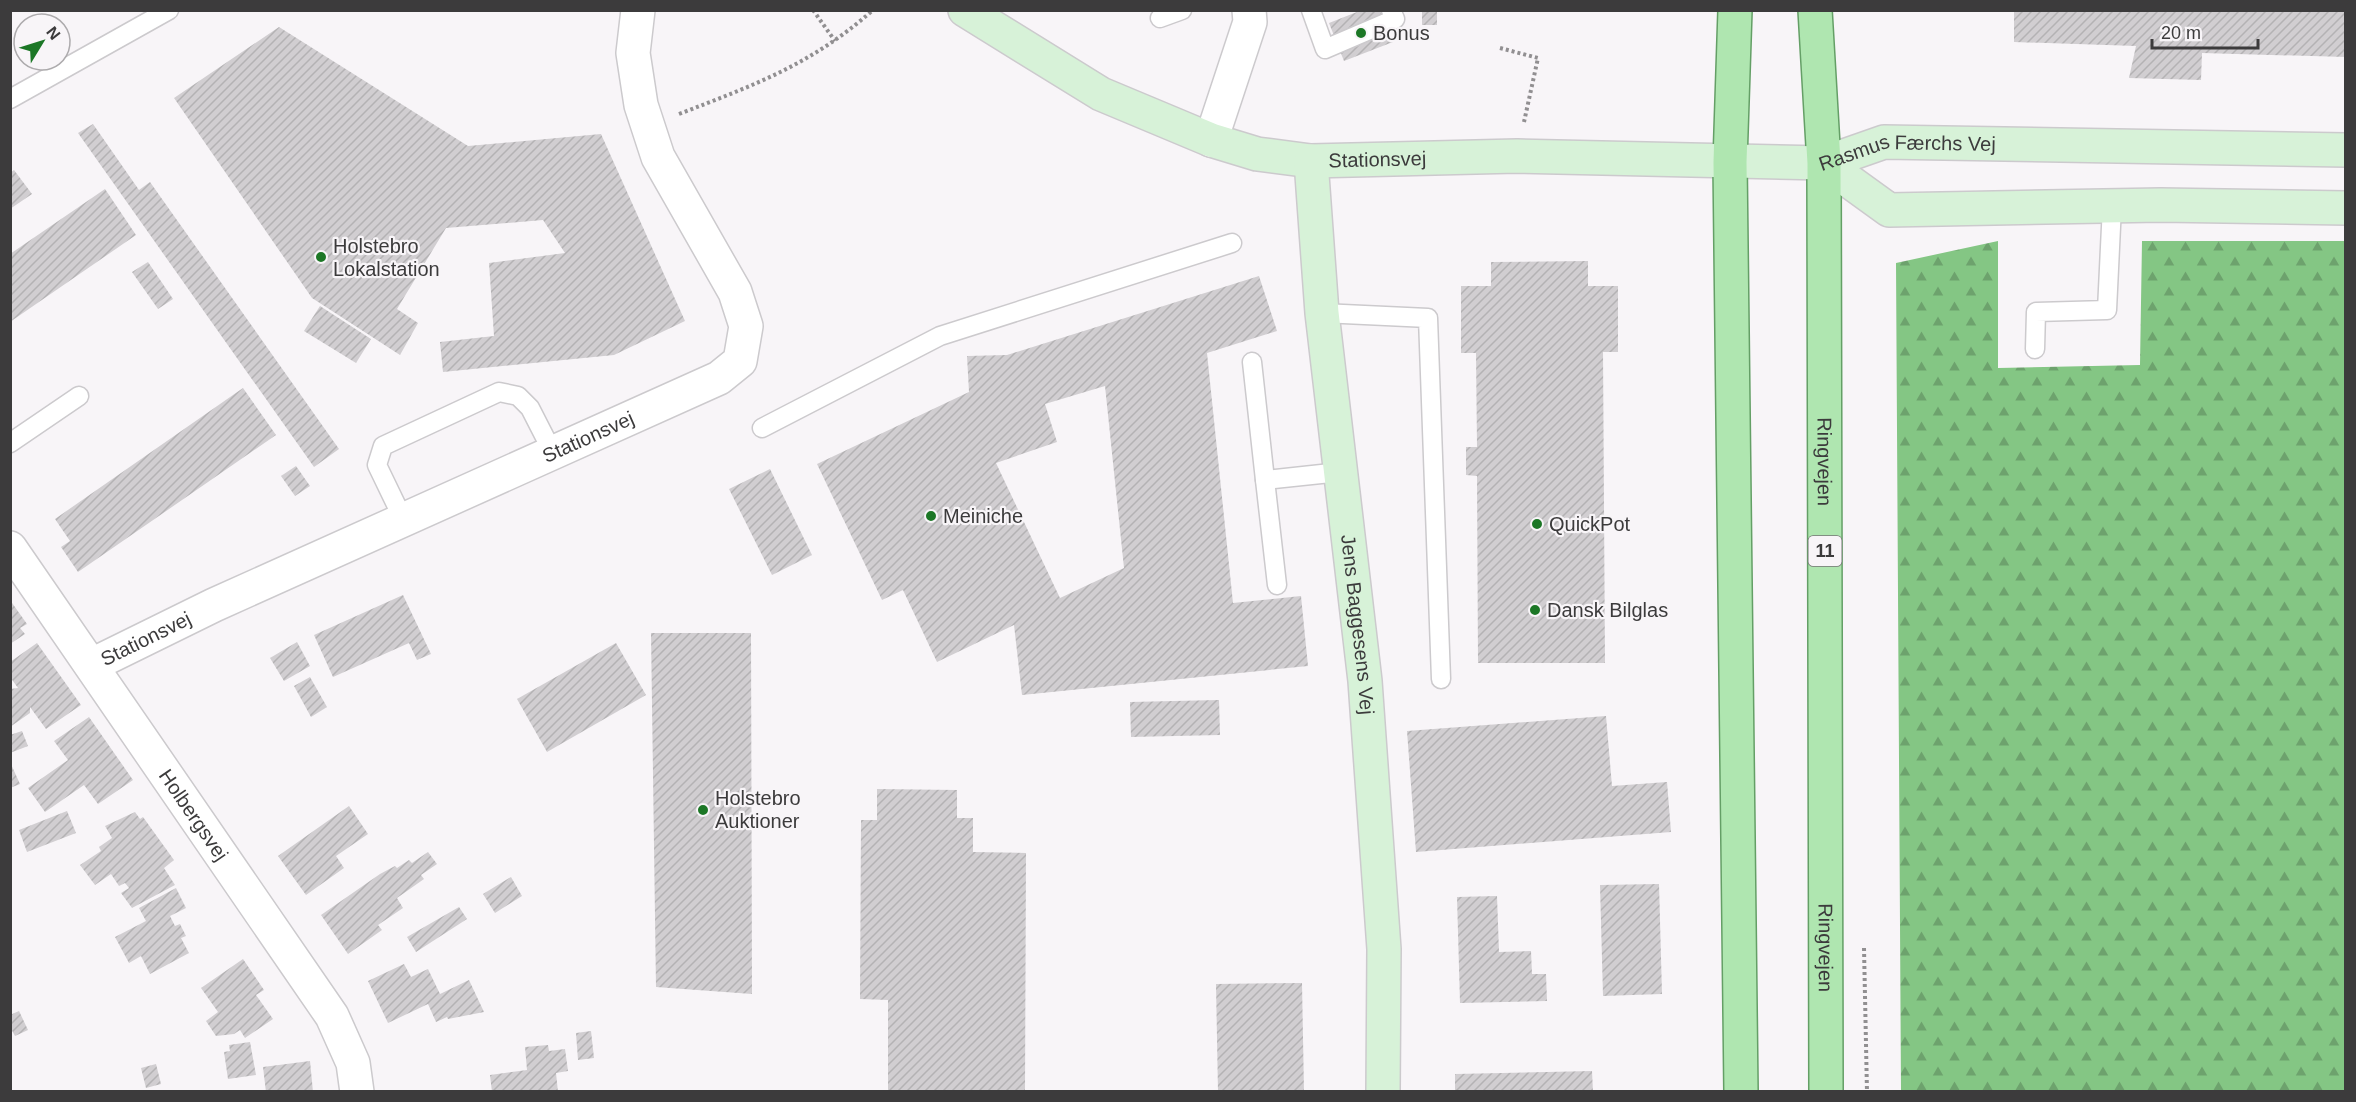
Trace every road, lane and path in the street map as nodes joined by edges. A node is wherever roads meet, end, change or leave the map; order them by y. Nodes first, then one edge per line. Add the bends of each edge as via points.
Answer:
1 (169, 10) edge
2 (638, 10) edge
3 (813, 10) edge
4 (873, 10) edge
5 (965, 10) edge
6 (1182, 10) edge
7 (1249, 10) edge
8 (1311, 10) edge
9 (1391, 10) edge
10 (1735, 10) edge
11 (1815, 10) edge
12 (1160, 18) dead end
13 (835, 42) junction
14 (1500, 48) dead end
15 (10, 99) edge
16 (648, 127) junction
17 (1211, 140) junction
18 (2346, 150) edge
19 (1517, 156) junction
20 (1311, 161) junction
21 (1730, 162) junction
22 (1824, 163) junction
23 (2112, 206) junction
24 (2346, 208) edge
25 (1232, 243) dead end
26 (1322, 313) junction
27 (2035, 349) dead end
28 (1252, 362) dead end
29 (79, 396) dead end
30 (762, 428) dead end
31 (10, 443) edge
32 (553, 453) junction
33 (1341, 472) junction
34 (1265, 480) junction
35 (405, 521) junction
36 (10, 548) edge
37 (1277, 585) dead end
38 (92, 664) junction
39 (1441, 680) dead end
40 (357, 1092) edge
41 (1383, 1092) edge
42 (1741, 1092) edge
43 (1826, 1092) edge

1 - 15 lane
2 - 16 street, Stationsvej via 633,53 640,105
3 - 13 path
4 - 13 path
5 - 17 street, Stationsvej via 1101,94
6 - 12 lane
7 - 17 street via 1250,22
8 - 9 lane via 1325,49 1395,19
10 - 21 main road
11 - 22 main road, Ringvejen / 11
13 - 16 path via 777,76
14 - 19 path via 1538,58
16 - 32 street, Stationsvej via 658,157 735,292 746,326 740,361 719,378
17 - 20 street, Stationsvej via 1257,154
18 - 22 street, Rasmus Færchs Vej via 1884,142
19 - 20 street, Stationsvej
19 - 21 street, Stationsvej
20 - 26 street, Jens Baggesens Vej
21 - 22 street, Stationsvej
21 - 42 main road
22 - 23 street, Rasmus Færchs Vej via 1889,210
22 - 43 main road, Ringvejen / 11
23 - 24 street, Rasmus Færchs Vej
23 - 27 lane via 2107,310 2036,312
25 - 30 lane via 940,336
26 - 33 street, Jens Baggesens Vej
26 - 39 lane via 1428,318
28 - 34 lane
29 - 31 lane
32 - 35 street, Stationsvej
32 - 35 lane via 530,408 518,396 499,392 383,446 377,465
33 - 34 lane
33 - 41 street, Jens Baggesens Vej via 1365,681 1384,949
34 - 37 lane
35 - 38 street, Stationsvej
36 - 38 street, Holbergsvej
38 - 40 street, Holbergsvej via 332,1016 353,1063

